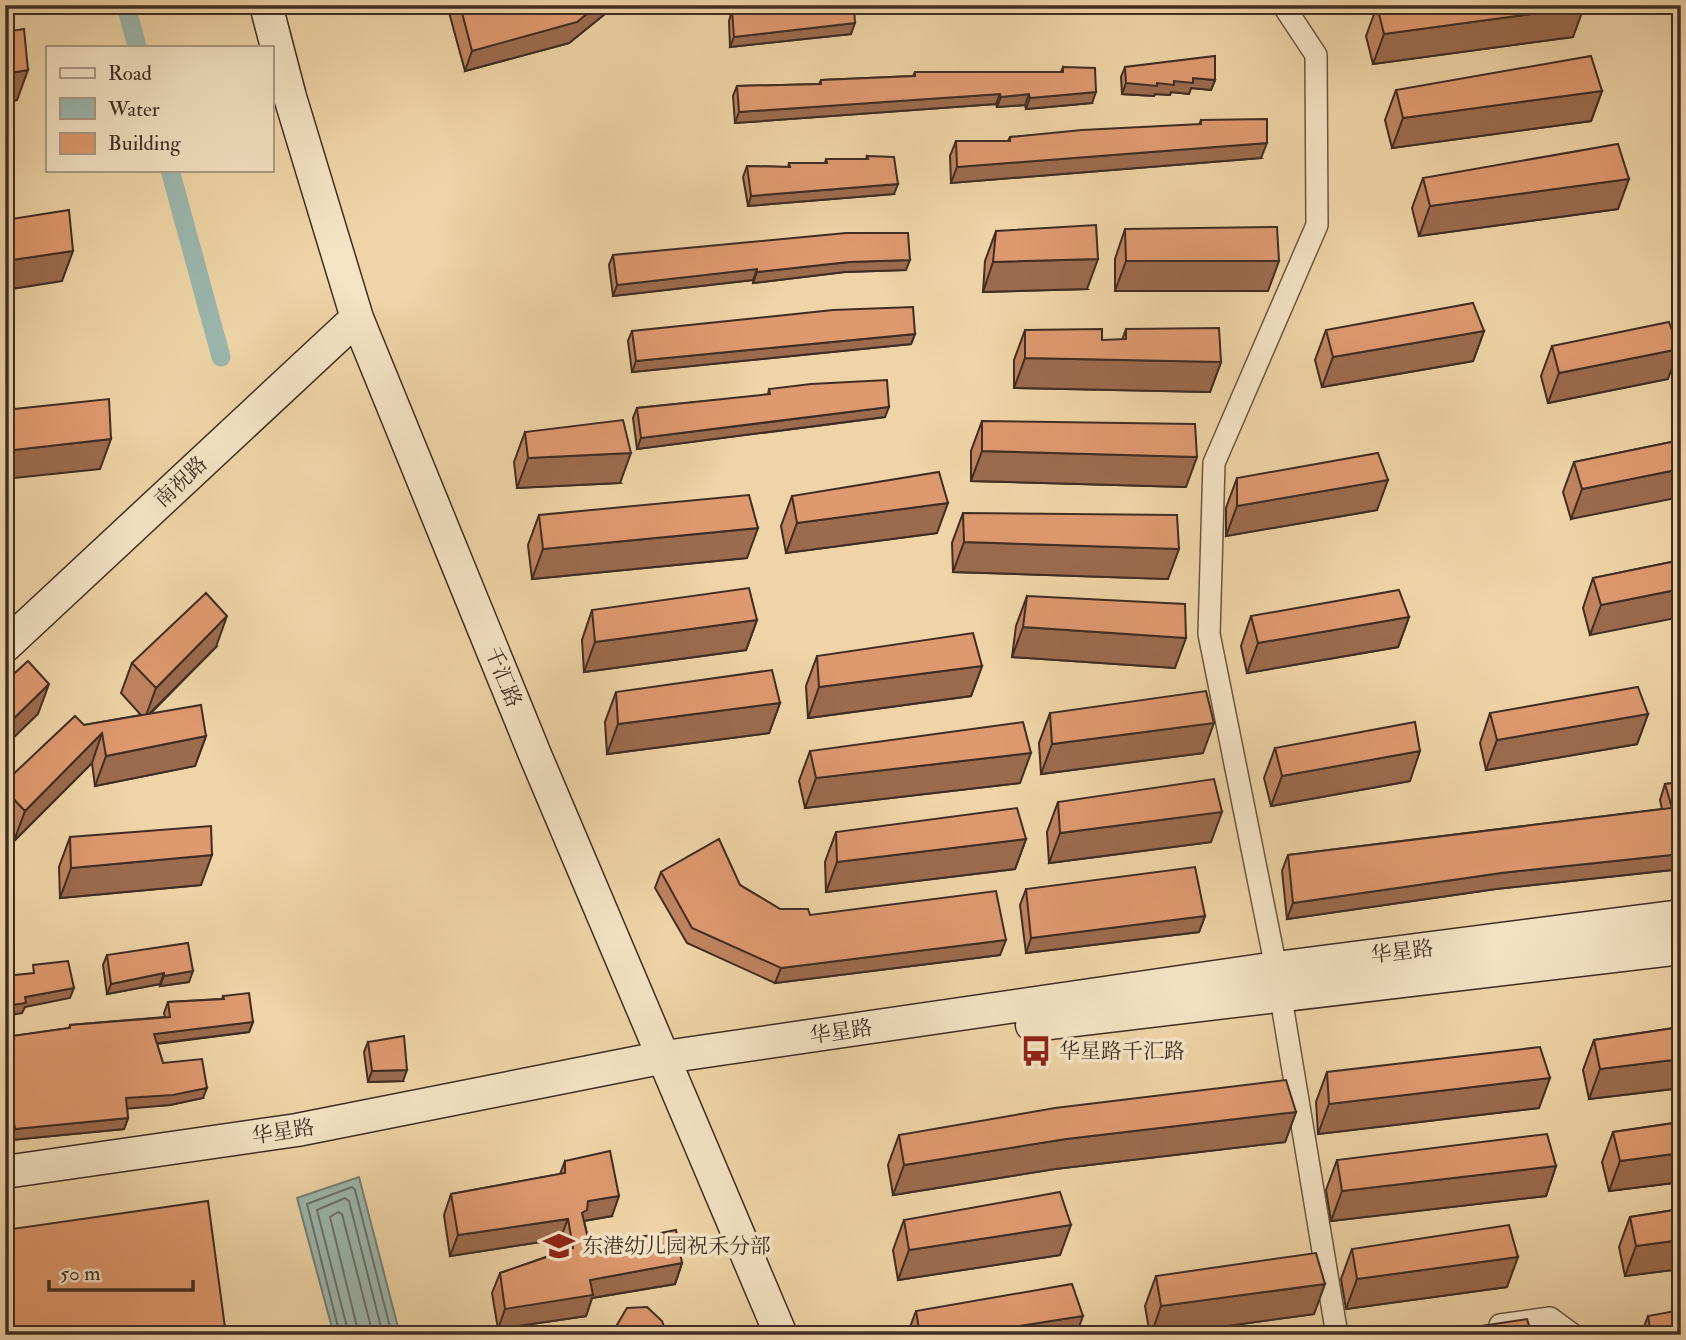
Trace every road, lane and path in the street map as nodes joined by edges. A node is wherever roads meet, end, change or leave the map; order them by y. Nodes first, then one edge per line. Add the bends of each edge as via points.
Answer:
1 (266, 5) edge
2 (1283, 5) edge
3 (357, 318) junction
4 (5, 646) edge
5 (1681, 916) edge
6 (1681, 948) edge
7 (1278, 982) junction
8 (665, 1057) junction
9 (5, 1172) edge
10 (1474, 1329) edge
11 (781, 1335) edge
12 (1337, 1335) edge
13 (1573, 1335) edge

1 - 3 street, 千汇路
2 - 7 street via 1316,55 1317,225 1214,463 1209,634
3 - 4 street, 南祝路
3 - 8 street, 千汇路 via 536,757
5 - 7 street, 华星路
6 - 7 street
7 - 8 street, 华星路 via 730,1063
7 - 12 street
8 - 9 street, 华星路 via 297,1130
8 - 11 street, 千汇路
10 - 13 street via 1550,1318

